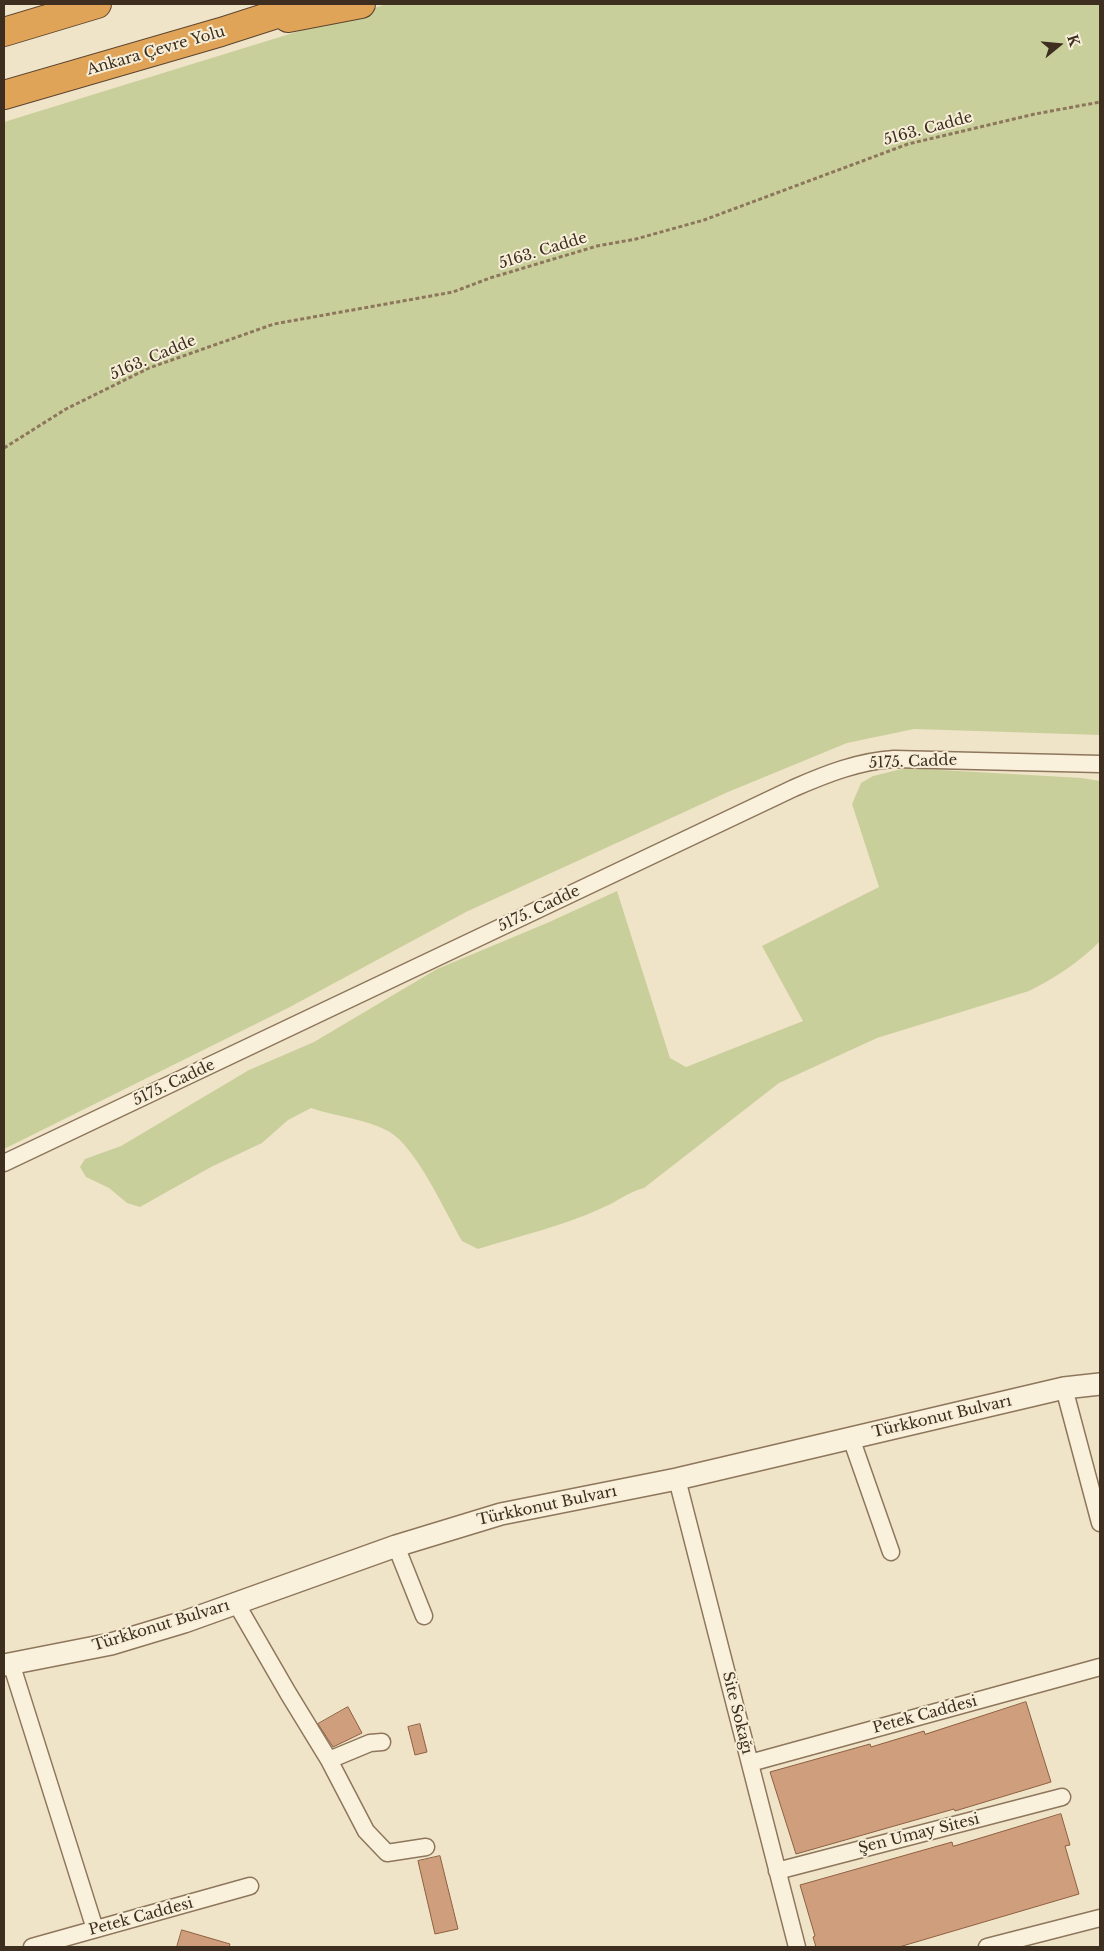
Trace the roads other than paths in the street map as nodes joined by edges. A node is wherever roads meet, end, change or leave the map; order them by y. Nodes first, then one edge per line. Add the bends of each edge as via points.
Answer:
1 (97, 4) edge
2 (308, 4) edge
3 (361, 4) edge
4 (4, 32) edge
5 (221, 32) junction
6 (4, 95) edge
7 (1100, 764) edge
8 (4, 1163) edge
9 (1100, 1384) edge
10 (1064, 1388) junction
11 (851, 1438) junction
12 (677, 1479) junction
13 (1100, 1523) edge
14 (396, 1546) junction
15 (891, 1552) dead end
16 (236, 1603) junction
17 (424, 1616) dead end
18 (7, 1664) edge
19 (1100, 1667) edge
20 (382, 1742) dead end
21 (329, 1760) junction
22 (750, 1763) junction
23 (1062, 1797) dead end
24 (426, 1847) dead end
25 (777, 1871) junction
26 (250, 1886) dead end
27 (1100, 1918) edge
28 (95, 1929) junction
29 (32, 1947) edge
30 (797, 1947) edge
31 (987, 1947) edge

1 - 4 highway
2 - 5 highway, Ankara Çevre Yolu
3 - 5 highway
5 - 6 highway, Ankara Çevre Yolu
7 - 8 street, 5175. Cadde via 894,759 862,763 830,774 794,788
9 - 10 street, Türkkonut Bulvarı
10 - 11 street, Türkkonut Bulvarı
10 - 13 street
11 - 12 street, Türkkonut Bulvarı
11 - 15 street
12 - 14 street, Türkkonut Bulvarı via 501,1514
12 - 22 street, Site Sokağı
14 - 16 street, Türkkonut Bulvarı
14 - 17 street
16 - 18 street, Türkkonut Bulvarı via 111,1644
16 - 21 street
18 - 28 street
19 - 22 street, Petek Caddesi
20 - 21 street
21 - 24 street via 366,1831 387,1853
22 - 25 street, Site Sokağı
23 - 25 street, Şen Umay Sitesi
25 - 30 street, Site Sokağı
26 - 28 street, Petek Caddesi
27 - 31 street
28 - 29 street, Petek Caddesi

